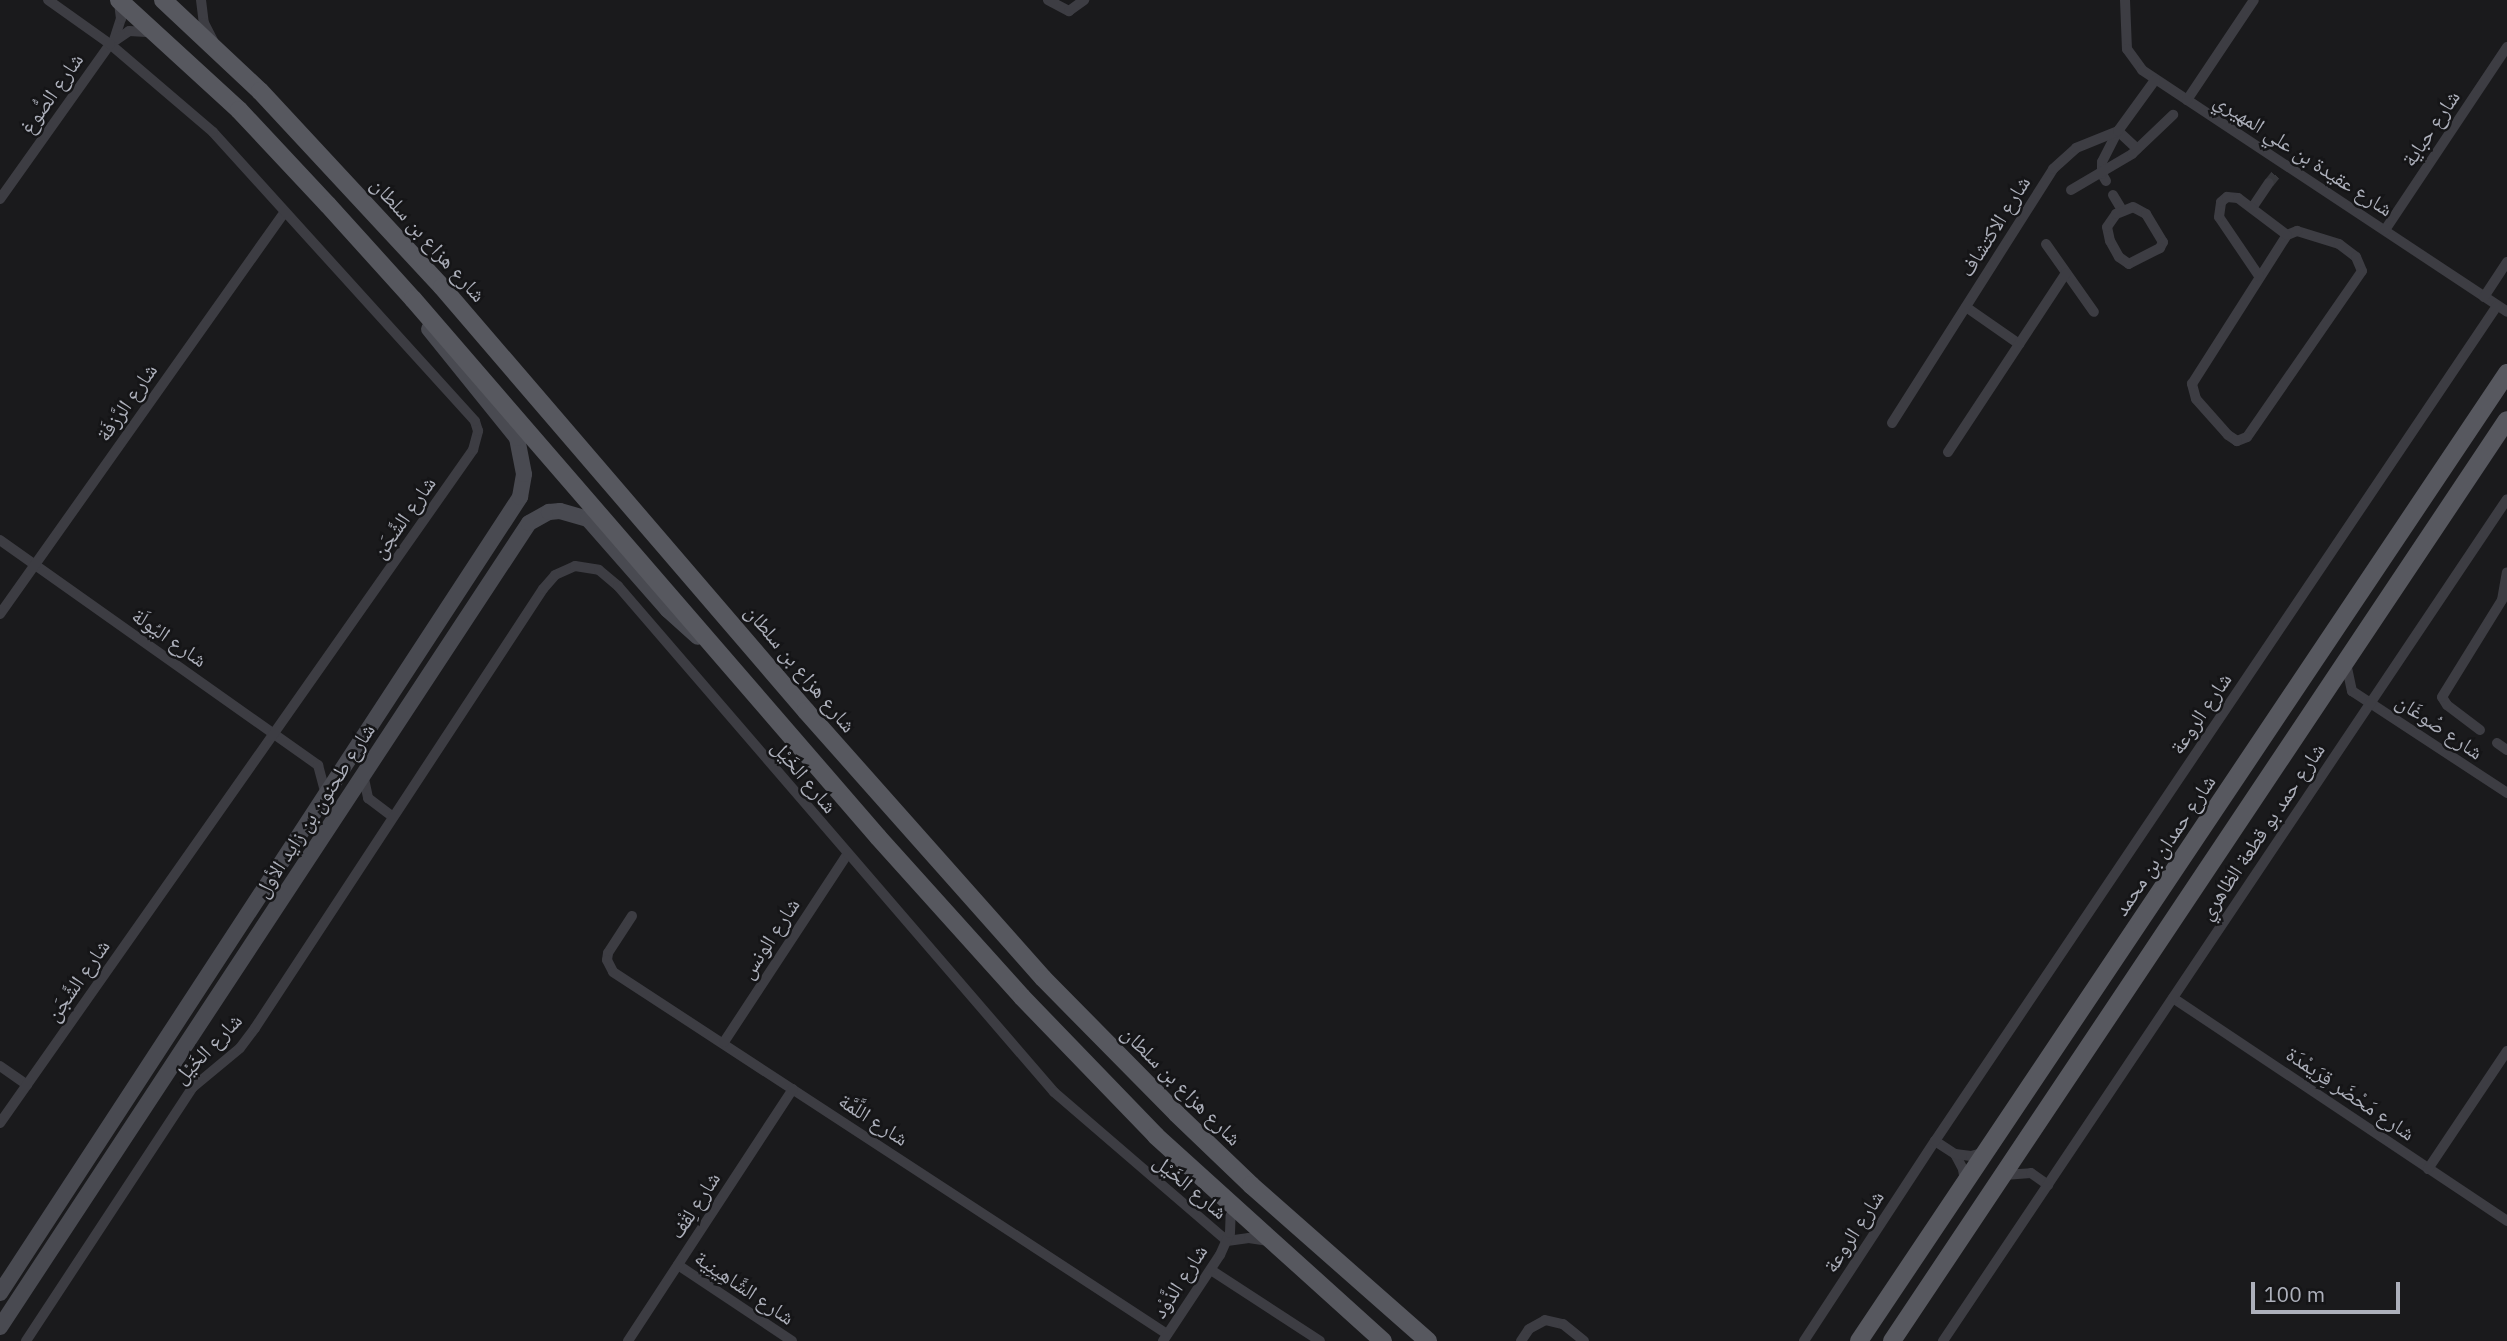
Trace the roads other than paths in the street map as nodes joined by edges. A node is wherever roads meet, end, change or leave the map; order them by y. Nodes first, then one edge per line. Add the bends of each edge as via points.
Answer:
1 (47, 0) edge
2 (119, 0) edge
3 (163, 0) edge
4 (201, 0) edge
5 (1048, 0) edge
6 (1084, 0) edge
7 (2125, 0) edge
8 (2254, 0) edge
9 (160, 37) junction
10 (112, 42) junction
11 (2507, 47) edge
12 (218, 49) junction
13 (2155, 80) junction
14 (2188, 100) junction
15 (2173, 115) dead end
16 (2118, 131) junction
17 (2137, 149) junction
18 (2104, 177) junction
19 (2269, 183) tunnel mouth
20 (2071, 190) dead end
21 (2113, 195) dead end
22 (0, 199) edge
23 (2252, 208) junction
24 (2122, 210) junction
25 (284, 213) junction
26 (2385, 230) junction
27 (2287, 235) junction
28 (2046, 244) dead end
29 (2507, 262) edge
30 (2066, 273) junction
31 (2259, 276) junction
32 (2484, 297) junction
33 (413, 299) junction
34 (1966, 307) junction
35 (2502, 309) edge
36 (2094, 312) dead end
37 (2019, 344) junction
38 (2507, 373) edge
39 (2507, 420) edge
40 (1892, 423) dead end
41 (1948, 452) dead end
42 (2507, 499) edge
43 (0, 540) edge
44 (35, 564) junction
45 (2507, 572) edge
46 (0, 614) edge
47 (715, 648) junction
48 (2346, 662) junction
49 (2353, 691) junction
50 (2325, 693) junction
51 (2370, 702) junction
52 (2480, 730) dead end
53 (274, 734) junction
54 (348, 762) junction
55 (318, 765) junction
56 (363, 774) junction
57 (2507, 793) edge
58 (326, 794) junction
59 (373, 804) junction
60 (340, 808) junction
61 (393, 817) junction
62 (847, 855) junction
63 (632, 916) dead end
64 (2173, 998) junction
65 (724, 1042) junction
66 (2507, 1051) edge
67 (0, 1066) edge
68 (27, 1085) junction
69 (793, 1089) junction
70 (0, 1122) edge
71 (1935, 1141) junction
72 (2021, 1147) junction
73 (1987, 1152) junction
74 (1955, 1154) junction
75 (2428, 1168) junction
76 (2031, 1173) junction
77 (2004, 1174) junction
78 (1965, 1185) junction
79 (2048, 1185) junction
80 (1231, 1206) junction
81 (2507, 1221) edge
82 (1227, 1241) junction
83 (1270, 1242) junction
84 (678, 1265) junction
85 (1211, 1270) junction
86 (0, 1293) edge
87 (1875, 1318) junction
88 (0, 1327) edge
89 (1165, 1337) edge
90 (1895, 1338) edge
91 (26, 1341) edge
92 (628, 1341) edge
93 (792, 1341) edge
94 (1320, 1341) edge
95 (1383, 1341) edge
96 (1428, 1341) edge
97 (1521, 1341) edge
98 (1584, 1341) edge
99 (1804, 1341) edge
100 (1849, 1341) edge
101 (1859, 1341) edge
102 (1943, 1341) edge

1 - 10 street, شارع الشَّجَن
2 - 9 main road
2 - 10 street, شارع الصُّوغ via 121,19
3 - 12 main road, شارع هزاع بن سلطان
4 - 12 street via 204,23
5 - 6 street via 1069,11
7 - 13 street, شارع عقيدة بن علي المهيري via 2127,49
8 - 14 street
9 - 10 street via 137,30
9 - 33 main road via 239,110
10 - 22 street, شارع الصُّوغ
10 - 25 street, شارع الشَّجَن via 213,132
11 - 26 street, شارع حباية
12 - 96 main road, شارع هزاع بن سلطان via 442,287 806,711 1043,978 1251,1185
13 - 14 street, شارع عقيدة بن علي المهيري
13 - 16 street
14 - 26 street, شارع عقيدة بن علي المهيري via 2280,168
15 - 17 street
16 - 17 street
16 - 18 street via 2106,152
16 - 34 street, شارع الاكتشاف via 2076,148 2053,169
17 - 18 street
18 - 20 street
19 - 23 street
21 - 24 street
23 - 27 street
23 - 31 street via 2231,197 2221,202 2218,213
24 - 24 street via 2110,220 2108,234 2121,259 2133,264 2160,248 2163,239 2140,209
25 - 44 street, شارع الرَّزفَة
25 - 53 street, شارع الشَّجَن via 475,421 478,431 473,450
26 - 32 street, شارع عقيدة بن علي المهيري
27 - 31 street
27 - 31 street via 2297,231 2333,241 2356,257 2361,271 2247,437 2237,441 2196,399 2192,384
28 - 30 street
29 - 32 street
30 - 36 street
30 - 37 street
32 - 35 street, شارع عقيدة بن علي المهيري
33 - 47 main road
33 - 54 street, شارع طحنون بن زايد الأول via 434,336 517,438 523,485 510,516
34 - 37 street
34 - 40 street, شارع الاكتشاف
35 - 71 street, شارع الروعة
37 - 41 street
38 - 73 main road, شارع حمدان بن محمد
39 - 48 main road
42 - 51 street, شارع حمد بو قطعة الظاهري
43 - 44 street, شارع اليُولَة
44 - 46 street, شارع الرَّزفَة
44 - 53 street, شارع اليُولَة
45 - 52 street via 2502,600 2442,697
47 - 56 street, شارع طحنون بن زايد الأول via 677,620 588,519 571,512 549,512 529,523 514,541
47 - 80 main road via 966,937 1096,1074
48 - 49 street
48 - 50 main road
49 - 50 street
49 - 51 street, شارع صُوغَان
50 - 72 main road
51 - 57 street, شارع صُوغَان
51 - 64 street, شارع حمد بو قطعة الظاهري
53 - 55 street, شارع اليُولَة
53 - 68 street, شارع الشَّجَن
54 - 55 street
54 - 58 street, شارع طحنون بن زايد الأول
55 - 58 street
56 - 59 street via 364,790
56 - 60 street, شارع طحنون بن زايد الأول
58 - 86 street, شارع طحنون بن زايد الأول
59 - 60 street via 356,802
59 - 61 street
60 - 88 street, شارع طحنون بن زايد الأول
61 - 62 street, شارع الخَيْل via 549,581 563,570 588,566 618,586
61 - 91 street, شارع الخَيْل via 248,1038 192,1088
62 - 65 street, شارع الونس
62 - 82 street, شارع الخَيْل via 1054,1092
63 - 65 street, شارع اللَّمَّة via 608,953 609,967
64 - 75 street, شارع مَحْضَر قِرَيمْدَة
64 - 79 street, شارع حمد بو قطعة الظاهري
65 - 69 street, شارع اللَّمَّة
66 - 75 street
67 - 68 street
68 - 70 street, شارع الشَّجَن
69 - 84 street, شارع لِقْف
69 - 89 street, شارع اللَّمَّة
71 - 74 street
71 - 99 street, شارع الروعة
72 - 76 street
72 - 77 main road
73 - 74 street
73 - 78 main road, شارع حمدان بن محمد
74 - 78 street
75 - 81 street, شارع مَحْضَر قِرَيمْدَة
76 - 77 street
76 - 79 street
77 - 90 main road
78 - 87 main road, شارع حمدان بن محمد
79 - 102 street, شارع حمد بو قطعة الظاهري
80 - 82 street, شارع الذَّوْد
80 - 83 main road
82 - 83 street, شارع الذَّوْد via 1249,1238
82 - 85 street, شارع الذَّوْد
83 - 95 main road
84 - 92 street, شارع لِقْف
84 - 93 street, شارع الشَّاهِينِية
85 - 89 street, شارع الذَّوْد
85 - 94 street
87 - 100 main road
87 - 101 main road, شارع حمدان بن محمد
97 - 98 street via 1536,1323 1554,1320

